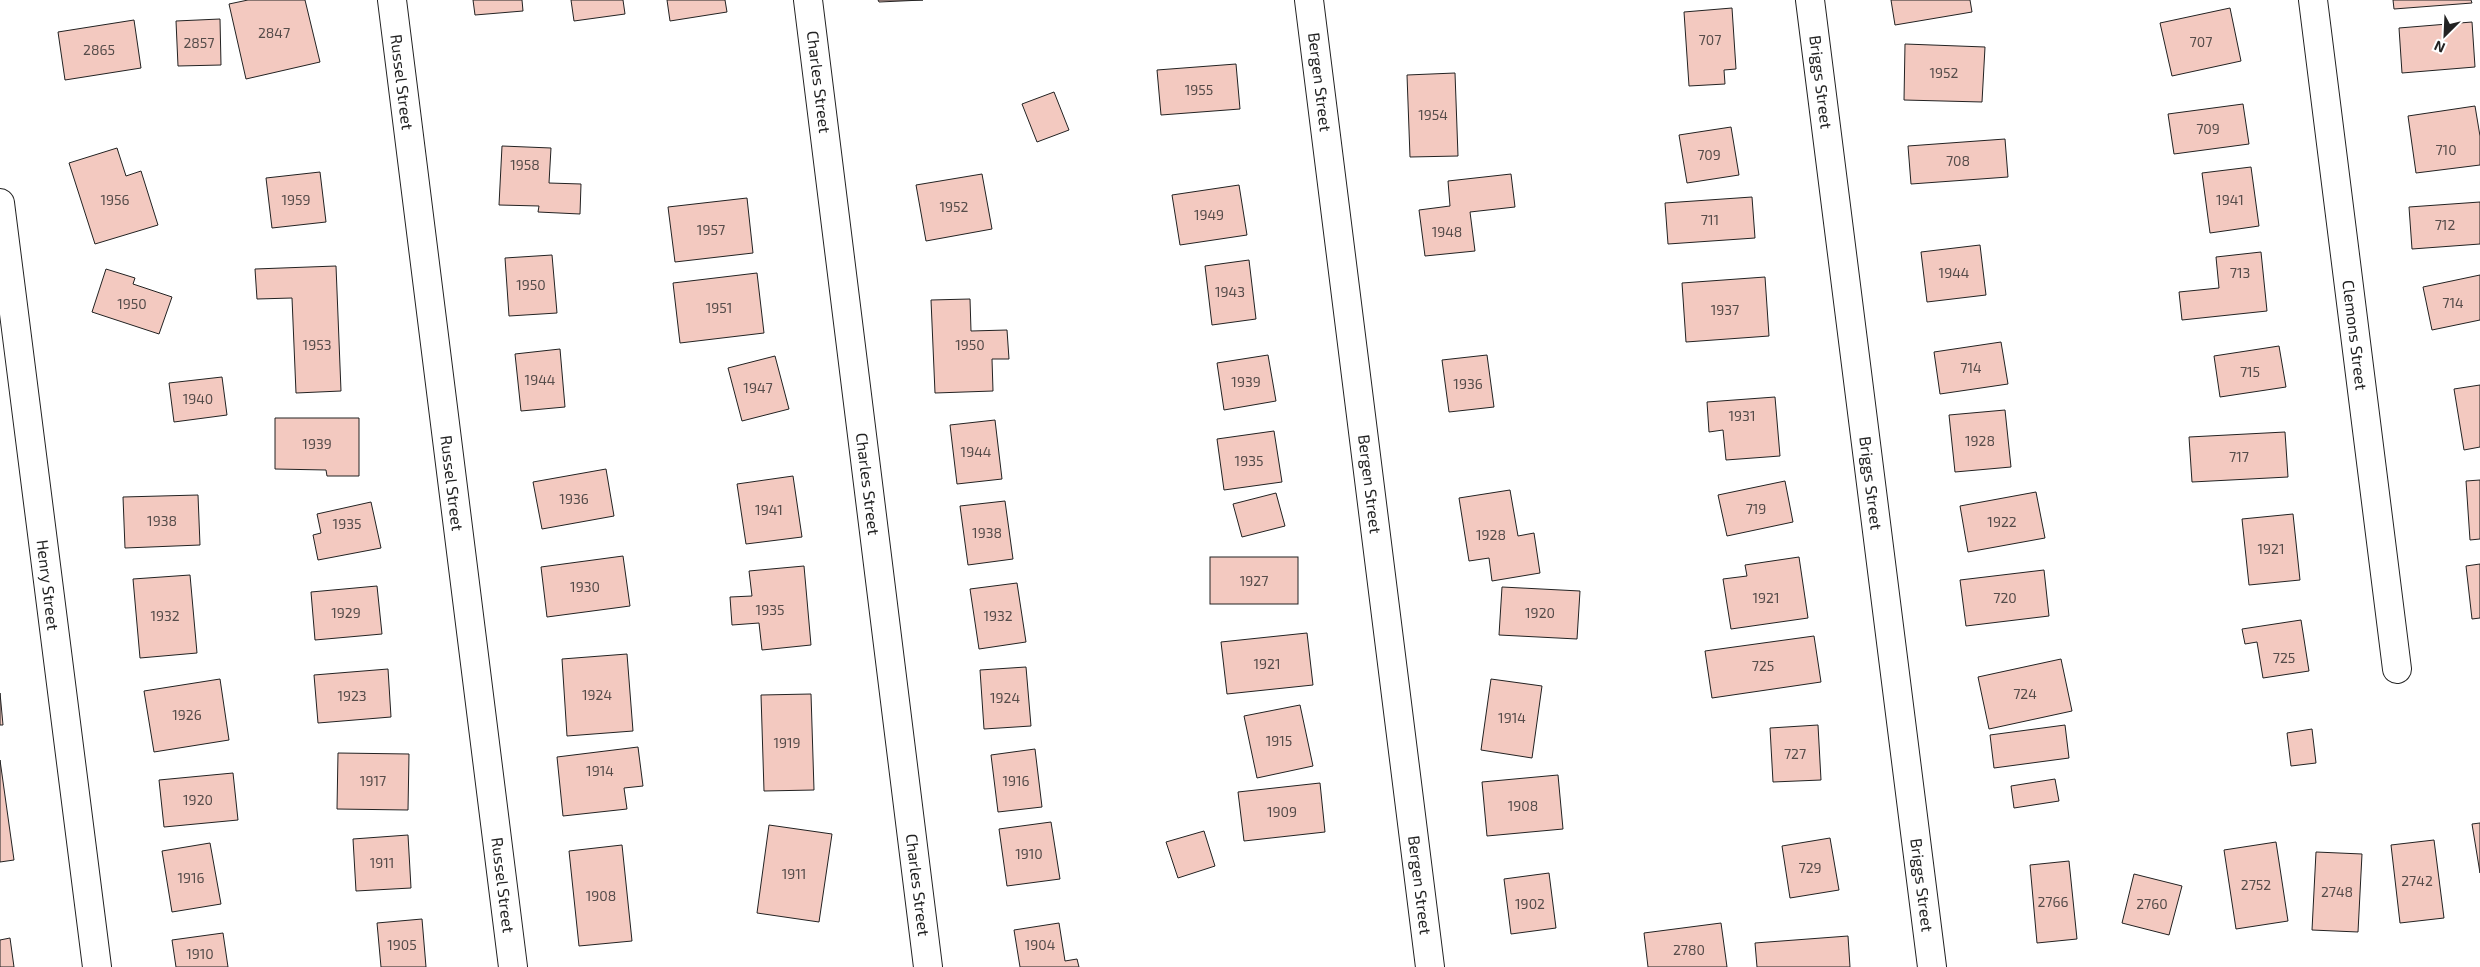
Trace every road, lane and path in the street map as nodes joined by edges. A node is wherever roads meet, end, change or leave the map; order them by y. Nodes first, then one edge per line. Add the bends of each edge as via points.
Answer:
1 (392, 0) edge
2 (808, 0) edge
3 (1309, 0) edge
4 (1810, 0) edge
5 (2313, 0) edge
6 (0, 204) edge
7 (2398, 670) dead end
8 (96, 967) edge
9 (513, 967) edge
10 (928, 967) edge
11 (1430, 967) edge
12 (1932, 967) edge

1 - 9 street, Russel Street
2 - 10 street, Charles Street
3 - 11 street, Bergen Street
4 - 12 street, Briggs Street
5 - 7 street, Clemons Street
6 - 8 street, Henry Street

